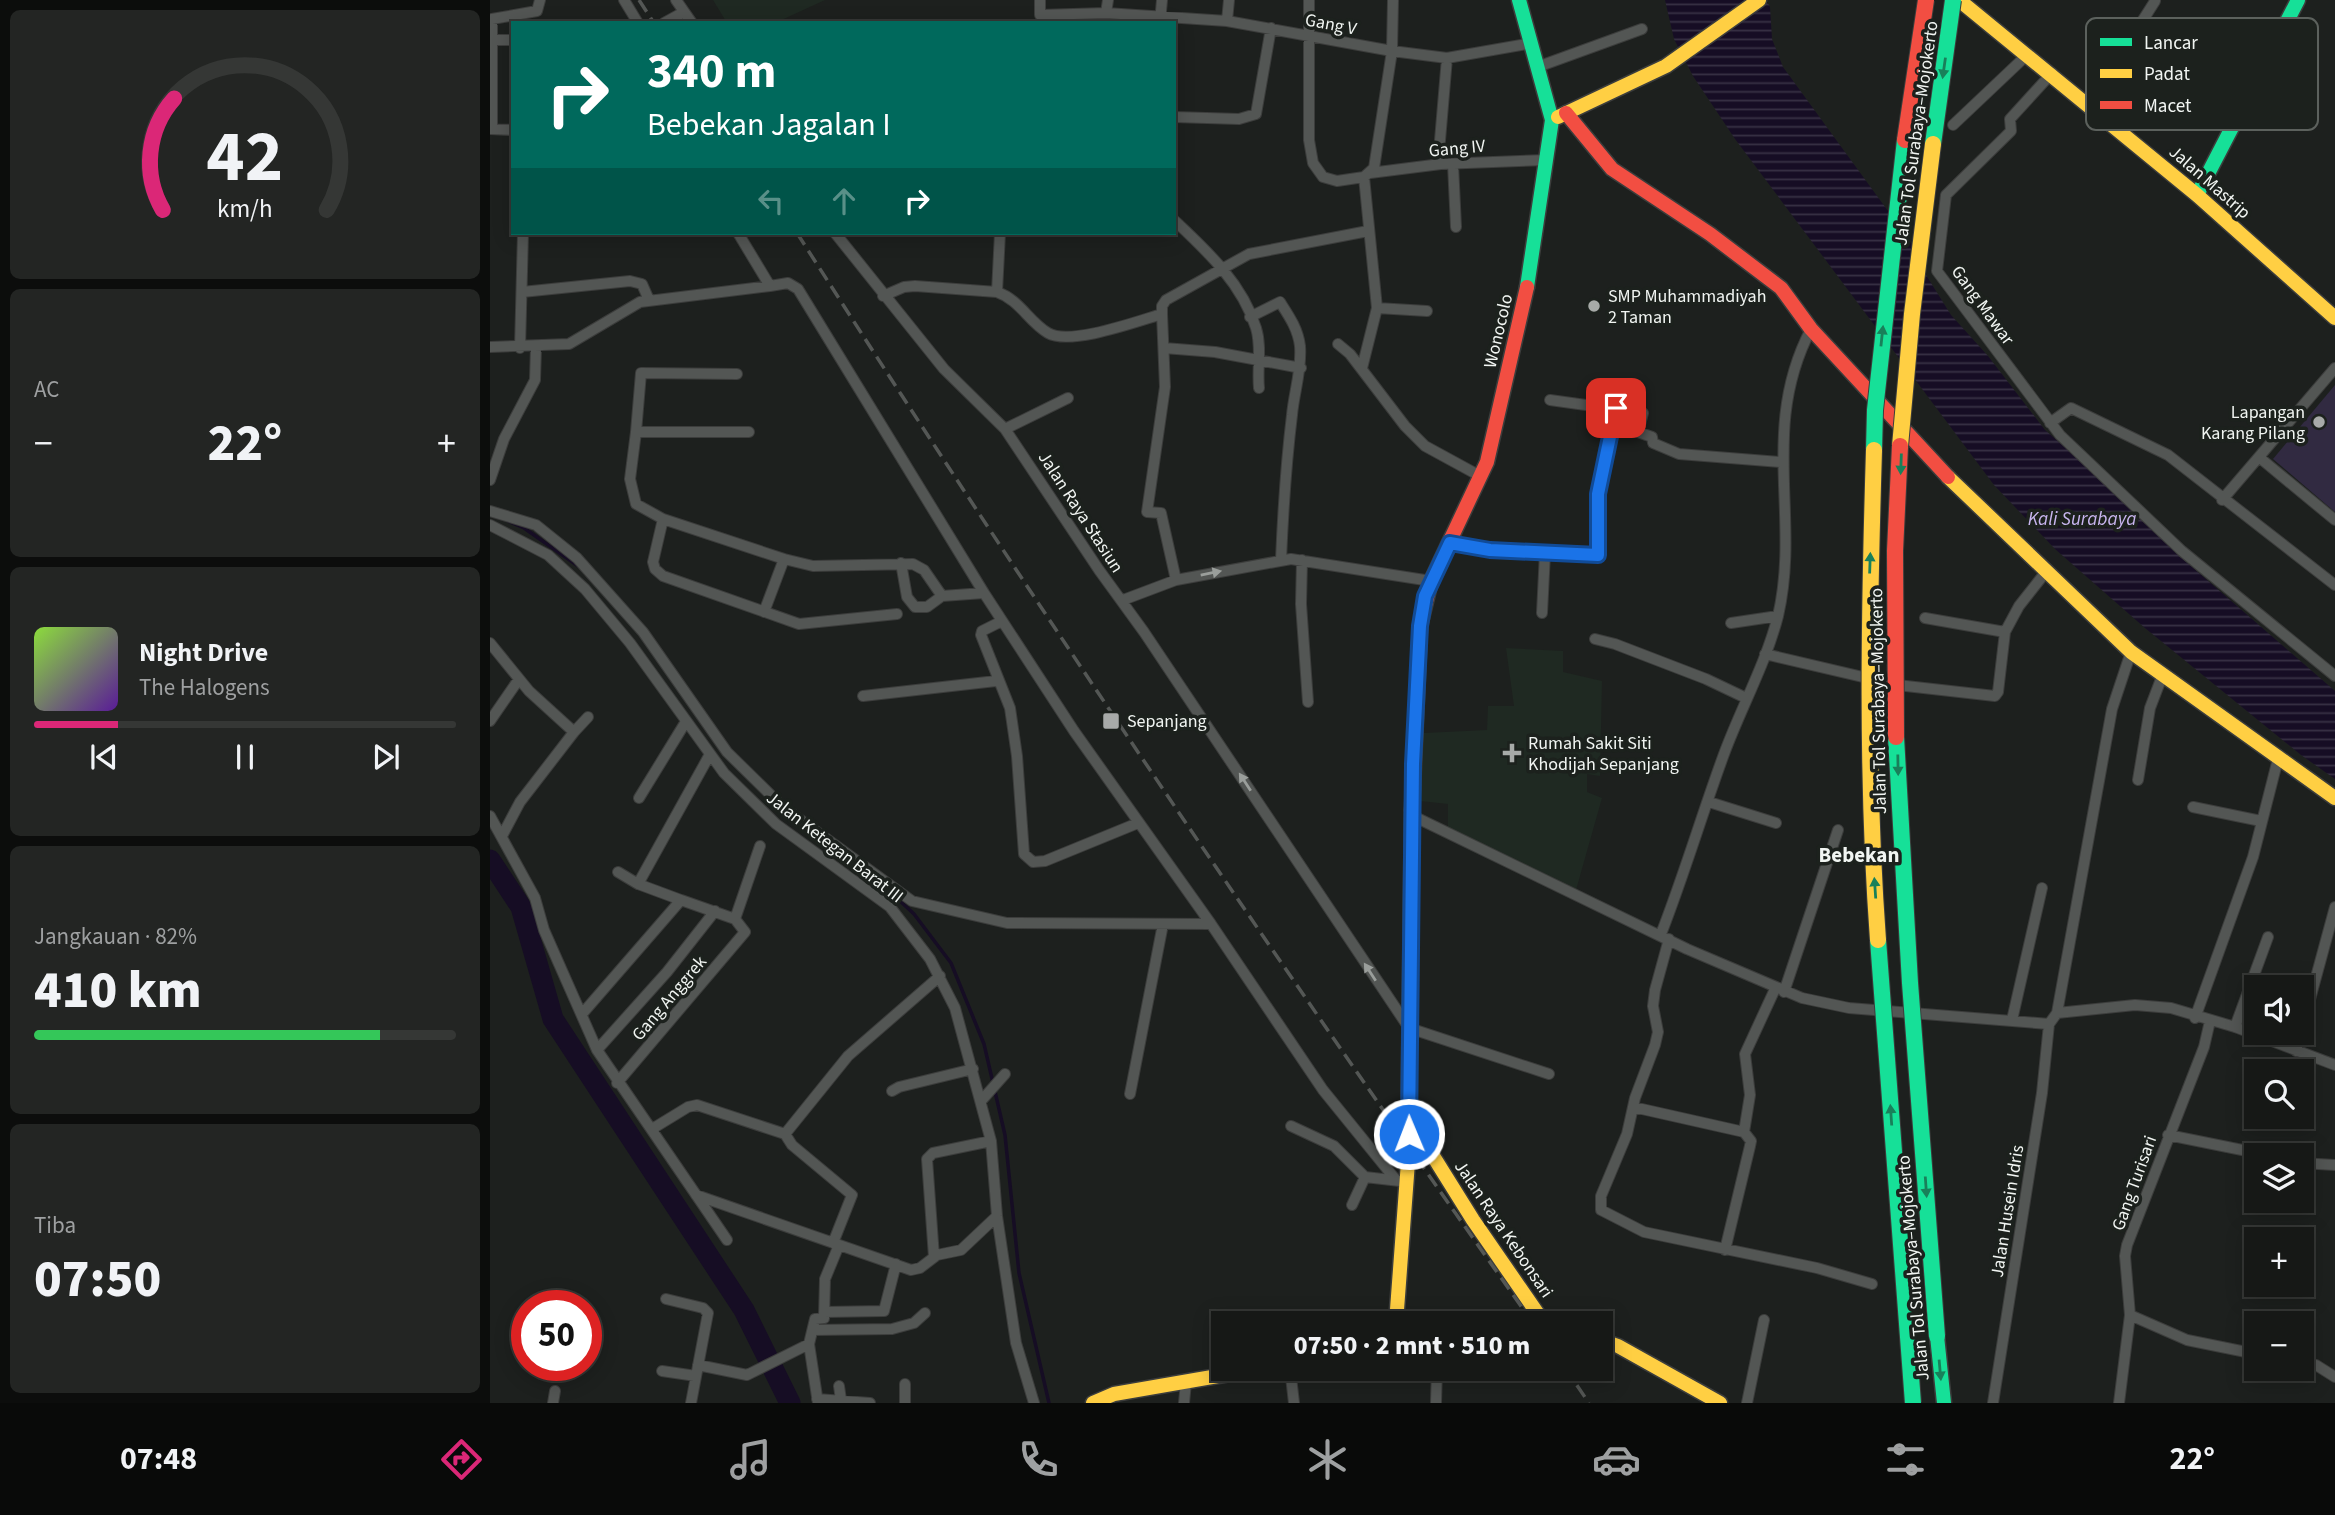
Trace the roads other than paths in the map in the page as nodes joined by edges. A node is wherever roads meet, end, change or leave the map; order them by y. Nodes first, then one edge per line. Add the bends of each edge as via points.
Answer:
1 (540, 0) edge
2 (624, 0) edge
3 (676, 0) edge
4 (1040, 0) edge
5 (1108, 0) edge
6 (1162, 0) edge
7 (1229, 0) edge
8 (1309, 0) edge
9 (1393, 0) edge
10 (1519, 0) edge
11 (1759, 0) edge
12 (1926, 0) edge
13 (1954, 0) edge
14 (1959, 0) edge
15 (2298, 0) edge
16 (2155, 1) edge
17 (1976, 6) edge
18 (684, 12) junction
19 (1106, 13) junction
20 (2144, 18) edge
21 (2289, 18) edge
22 (1132, 19) edge
23 (1161, 20) edge
24 (637, 21) edge
25 (668, 21) edge
26 (691, 21) edge
27 (1227, 21) junction
28 (1271, 29) junction
29 (1642, 29) dead end
30 (1310, 35) junction
31 (490, 40) edge
32 (511, 40) edge
33 (1532, 43) junction
34 (1392, 51) junction
35 (2028, 54) junction
36 (1447, 58) junction
37 (1539, 66) junction
38 (2052, 73) junction
39 (2086, 102) edge
40 (1176, 117) edge
41 (1559, 117) junction
42 (1953, 125) dead end
43 (491, 129) edge
44 (511, 130) edge
45 (2119, 130) edge
46 (2231, 130) edge
47 (1547, 160) junction
48 (1441, 164) junction
49 (1453, 164) junction
50 (1367, 175) junction
51 (2197, 195) junction
52 (1176, 222) edge
53 (1456, 227) dead end
54 (1368, 231) junction
55 (523, 235) edge
56 (739, 235) edge
57 (837, 235) edge
58 (1000, 235) edge
59 (1223, 267) junction
60 (771, 286) junction
61 (522, 292) junction
62 (997, 292) junction
63 (883, 296) junction
64 (649, 300) junction
65 (1377, 308) junction
66 (1427, 311) dead end
67 (1161, 314) junction
68 (1251, 317) junction
69 (2335, 318) edge
70 (1811, 329) junction
71 (1338, 344) dead end
72 (490, 346) edge
73 (536, 347) junction
74 (520, 348) junction
75 (1164, 348) junction
76 (1258, 360) junction
77 (1301, 368) junction
78 (1362, 368) junction
79 (2335, 368) edge
80 (737, 374) dead end
81 (1259, 388) dead end
82 (1068, 398) dead end
83 (1550, 400) dead end
84 (1616, 408) junction
85 (2050, 423) junction
86 (1005, 429) junction
87 (636, 432) junction
88 (749, 432) dead end
89 (2260, 458) junction
90 (1781, 462) junction
91 (1480, 476) junction
92 (490, 480) edge
93 (2222, 500) junction
94 (490, 511) edge
95 (663, 519) junction
96 (2335, 520) edge
97 (490, 525) edge
98 (1450, 543) junction
99 (1545, 553) junction
100 (784, 559) junction
101 (1281, 560) junction
102 (1302, 560) junction
103 (901, 563) junction
104 (2045, 573) junction
105 (1177, 580) junction
106 (1431, 581) junction
107 (2335, 586) edge
108 (984, 593) junction
109 (942, 596) junction
110 (1123, 600) junction
111 (764, 612) junction
112 (1542, 613) dead end
113 (897, 614) dead end
114 (1778, 616) junction
115 (1925, 618) dead end
116 (1002, 621) junction
117 (1731, 623) dead end
118 (2005, 632) junction
119 (643, 633) junction
120 (1595, 639) dead end
121 (632, 642) junction
122 (490, 643) edge
123 (2131, 652) junction
124 (1765, 654) junction
125 (2163, 674) junction
126 (2335, 676) edge
127 (519, 679) junction
128 (996, 681) junction
129 (863, 696) dead end
130 (1745, 698) junction
131 (1308, 702) dead end
132 (588, 717) dead end
133 (490, 721) edge
134 (685, 723) junction
135 (574, 732) junction
136 (2279, 755) junction
137 (709, 756) junction
138 (731, 767) junction
139 (2138, 780) dead end
140 (766, 792) junction
141 (639, 798) dead end
142 (2335, 798) edge
143 (1709, 802) junction
144 (757, 803) junction
145 (2193, 807) dead end
146 (490, 816) edge
147 (1413, 816) junction
148 (2261, 821) junction
149 (1138, 823) junction
150 (1776, 823) dead end
151 (1838, 830) dead end
152 (502, 836) junction
153 (760, 846) dead end
154 (618, 872) dead end
155 (864, 875) junction
156 (638, 884) junction
157 (2042, 888) dead end
158 (681, 900) junction
159 (909, 902) junction
160 (892, 907) junction
161 (2335, 907) edge
162 (715, 911) junction
163 (735, 919) junction
164 (1163, 924) junction
165 (1211, 924) junction
166 (1665, 937) junction
167 (2268, 937) dead end
168 (940, 976) junction
169 (1779, 990) junction
170 (2057, 1013) junction
171 (582, 1014) junction
172 (2195, 1018) junction
173 (2012, 1020) junction
174 (2210, 1021) junction
175 (2049, 1024) junction
176 (2235, 1027) junction
177 (1409, 1028) junction
178 (597, 1050) junction
179 (2296, 1051) junction
180 (2335, 1065) edge
181 (973, 1069) junction
182 (1005, 1074) dead end
183 (1549, 1074) dead end
184 (617, 1083) junction
185 (892, 1091) dead end
186 (1130, 1094) dead end
187 (983, 1098) junction
188 (1633, 1107) junction
189 (1409, 1116) junction
190 (1291, 1126) dead end
191 (652, 1129) junction
192 (1744, 1132) junction
193 (785, 1134) junction
194 (2168, 1135) junction
195 (991, 1141) junction
196 (2244, 1150) edge
197 (2335, 1162) edge
198 (2314, 1163) edge
199 (1365, 1177) junction
200 (1401, 1181) junction
201 (695, 1195) junction
202 (1352, 1205) dead end
203 (997, 1216) junction
204 (727, 1240) dead end
205 (836, 1243) junction
206 (1725, 1250) junction
207 (932, 1254) junction
208 (896, 1264) junction
209 (1872, 1284) dead end
210 (666, 1299) dead end
211 (1396, 1311) edge
212 (1536, 1311) edge
213 (824, 1312) junction
214 (925, 1314) dead end
215 (2130, 1315) junction
216 (1765, 1320) dead end
217 (813, 1330) junction
218 (808, 1344) junction
219 (1613, 1344) edge
220 (2244, 1352) edge
221 (2314, 1364) edge
222 (697, 1370) junction
223 (662, 1371) dead end
224 (2335, 1377) edge
225 (1211, 1378) edge
226 (1291, 1381) edge
227 (1437, 1381) edge
228 (1186, 1382) junction
229 (905, 1384) dead end
230 (839, 1386) dead end
231 (555, 1391) dead end
232 (841, 1400) junction
233 (817, 1401) edge
234 (553, 1403) edge
235 (691, 1403) edge
236 (870, 1403) edge
237 (905, 1403) edge
238 (1034, 1403) edge
239 (1093, 1403) edge
240 (1184, 1403) edge
241 (1294, 1403) edge
242 (1436, 1403) edge
243 (1720, 1403) edge
244 (1747, 1403) edge
245 (1913, 1403) edge
246 (1944, 1403) edge
247 (1993, 1403) edge
248 (2119, 1403) edge

1 - 31 street via 537,10 492,19
2 - 24 street
3 - 18 street
4 - 19 street, Gang V via 1040,15
5 - 19 street
6 - 23 street
7 - 27 street
8 - 30 street
9 - 34 street
10 - 33 main road
11 - 41 main road via 1666,66
245 -> 12 main road, Jalan Tol Surabaya–Mojokerto, bridge via 1872,856 1868,630 1875,410 1897,193
13 -> 246 main road, Jalan Tol Surabaya–Mojokerto, bridge via 1923,208 1904,404 1894,627 1900,853
14 - 17 main road, Jalan Mastrip
15 - 21 main road
16 - 20 street
17 - 35 main road, Jalan Mastrip
18 - 25 street
18 - 26 street
19 - 22 street, Gang V
22 - 23 street, Gang V
23 - 27 street, Gang V
27 - 28 street, Gang V
28 - 30 street, Gang V
28 - 40 street via 1256,114 1239,119
29 - 37 street
30 - 34 street, Gang V
30 - 50 street, Gang IV via 1313,163 1323,177 1337,181
31 - 32 street
31 - 43 street
33 - 36 street, Gang V
33 - 37 main road
34 - 36 street, Gang V
34 - 50 street via 1374,168
35 - 38 main road, Jalan Mastrip
35 - 42 street
36 - 48 street
37 - 41 main road
38 - 39 main road, Jalan Mastrip
38 - 85 street, Gang Mawar via 2010,119 2011,131 1946,195 1937,271
41 - 47 main road, Wonocolo
41 - 70 main road via 1612,169 1781,288
43 - 44 street
45 - 51 main road, Jalan Mastrip
46 - 51 main road
47 - 49 street, Gang IV
47 - 91 main road, Wonocolo via 1527,289
48 - 49 street, Gang IV
48 - 50 street, Gang IV
49 - 53 street
50 - 54 street
51 - 69 main road, Jalan Mastrip
52 - 59 street
54 - 59 street via 1252,253
54 - 65 street
55 - 61 street
56 - 60 street
57 - 63 street, Jalan Raya Stasiun
58 - 62 street
59 - 67 street via 1166,300
59 - 68 street
60 - 64 street
60 - 108 street via 788,283 798,289
61 - 64 street via 630,281 642,284
61 - 74 street
62 - 63 street via 915,286
62 - 67 street via 1019,303 1056,336 1108,330
63 - 86 street, Jalan Raya Stasiun via 944,369
64 - 73 street via 630,306 569,344
65 - 66 street
65 - 78 street
67 - 75 street
68 - 76 street
68 - 77 street via 1280,302 1297,332
70 - 90 street via 1790,386
70 - 104 main road via 1958,488
71 - 78 street
72 - 74 street
73 - 74 street
73 - 92 street via 535,380 504,439
75 - 76 street
75 - 105 street via 1165,387 1147,512 1161,513
76 - 77 street
76 - 81 street
77 - 101 street via 1284,482
78 - 91 street via 1425,446
79 - 89 street
80 - 87 street via 641,373
82 - 86 street
83 - 84 street
84 - 90 street via 1643,413 1638,432 1679,454
84 - 99 street via 1598,494 1598,555
85 - 93 street via 2071,408 2168,455
85 - 126 street via 2182,551
86 - 110 street, Jalan Raya Stasiun
87 - 88 street
87 - 95 street via 630,479 633,497 636,504
89 - 93 street
89 - 96 street
90 - 114 street via 1784,568
91 - 98 main road, Wonocolo
93 - 107 street
94 - 119 street via 536,526 577,558
95 - 100 street
95 - 111 street via 654,549 655,569 663,576
97 - 121 street, Jalan Ketegan Barat III via 548,555
98 - 99 street
98 - 106 main road, Wonocolo
99 - 112 street
100 - 103 street via 813,566
100 - 111 street
101 - 102 street
105 -> 101 street
102 - 106 street
102 - 131 street
103 - 109 street via 919,565
103 - 109 street via 907,597 915,607 927,607
104 - 118 street
104 - 123 main road
105 - 110 street
106 - 147 main road, Wonocolo via 1420,626
108 - 109 street
108 - 116 street
177 -> 110 street, Jalan Raya Stasiun
111 - 113 street via 799,624
114 - 117 street
114 - 124 street
115 - 118 street
116 - 128 street via 981,635
116 - 149 street
118 - 124 street via 1998,692 1992,697 1897,685
119 - 121 street
119 - 138 street
120 - 130 street
121 - 134 street, Jalan Ketegan Barat III
122 - 127 street
123 - 125 main road
123 - 170 street via 2112,709
124 - 130 street
125 - 136 main road
125 - 139 street via 2150,708
127 - 133 street
127 - 135 street
128 - 129 street
128 - 149 street via 1010,708 1028,860 1045,861
130 - 143 street
132 - 135 street
134 - 137 street, Jalan Ketegan Barat III
134 - 141 street
135 - 152 street via 528,790
136 - 142 main road
136 - 148 street
137 - 138 street, Jalan Ketegan Barat III
137 - 156 street
138 - 140 street
138 - 144 street, Jalan Ketegan Barat III
140 - 144 street
140 - 155 street
143 - 150 street
143 - 166 street
144 - 155 street, Jalan Ketegan Barat III via 815,853
145 - 148 street
146 - 152 street
147 - 166 street
147 - 177 main road, Wonocolo
148 - 172 street via 2253,857
149 - 165 street
151 - 169 street
152 - 171 street via 536,898 544,930
153 - 163 street
154 - 156 street
155 - 159 street
155 - 160 street, Jalan Ketegan Barat III
156 - 158 street
157 - 173 street
158 - 162 street
158 - 171 street
159 - 160 street
159 - 164 street via 1007,923
160 - 168 street, Jalan Ketegan Barat III
161 - 179 street
162 - 163 street
162 - 178 street
163 - 184 street, Gang Anggrek via 744,932
164 - 165 street
164 - 186 street
165 - 200 street via 1322,1090
166 - 169 street
166 - 188 street via 1655,990 1656,1045
167 - 176 street
168 - 181 street, Jalan Ketegan Barat III
168 - 193 street via 848,1056
169 - 173 street via 1849,1008
169 - 192 street via 1745,1054 1750,1095
170 - 172 street via 2135,1005 2171,1008
170 - 175 street
171 - 178 street
172 - 174 street
173 - 175 street
174 - 176 street
174 - 194 street, Gang Turisari
175 - 247 street, Jalan Husein Idris
176 - 179 street
177 - 183 street
177 - 189 main road, Wonocolo
178 - 184 street
179 - 180 street
181 - 185 street
181 - 187 street, Jalan Ketegan Barat III
182 - 187 street
184 - 191 street
187 - 195 street, Jalan Ketegan Barat III
188 - 192 street
188 - 206 street via 1601,1196 1601,1210 1644,1232
189 - 200 main road, Wonocolo
189 - 212 main road, Jalan Raya Kebonsari
190 - 199 street via 1334,1146
191 - 193 street via 697,1105
191 - 201 street
192 - 206 street via 1751,1141
193 - 205 street via 852,1195
194 - 196 street
194 - 215 street, Gang Turisari via 2127,1245
195 - 203 street, Jalan Ketegan Barat III
195 - 207 street via 933,1153 927,1159
197 - 198 street
199 - 200 street
199 - 202 street
200 - 211 main road, Wonocolo
201 - 204 street
201 - 205 street
203 - 207 street via 961,1250
203 - 238 street, Jalan Ketegan Barat III via 1016,1343
205 - 208 street
205 - 213 street via 825,1279
206 - 209 street
207 - 208 street via 920,1268
208 - 213 street via 884,1311
210 - 222 street via 707,1310
213 - 217 street via 823,1318 815,1319
214 - 217 street via 914,1323 892,1329
215 - 220 street via 2187,1340
215 - 248 street, Gang Turisari
216 - 244 street
217 - 218 street
218 - 222 street via 772,1366 741,1377
218 - 233 street
219 - 243 main road
221 - 224 street
222 - 223 street
222 - 235 street
225 - 228 main road
226 - 241 street
227 - 242 street
228 - 239 main road via 1114,1394
228 - 240 street
229 - 237 street
230 - 232 street
231 - 234 street
232 - 233 street
232 - 236 street

